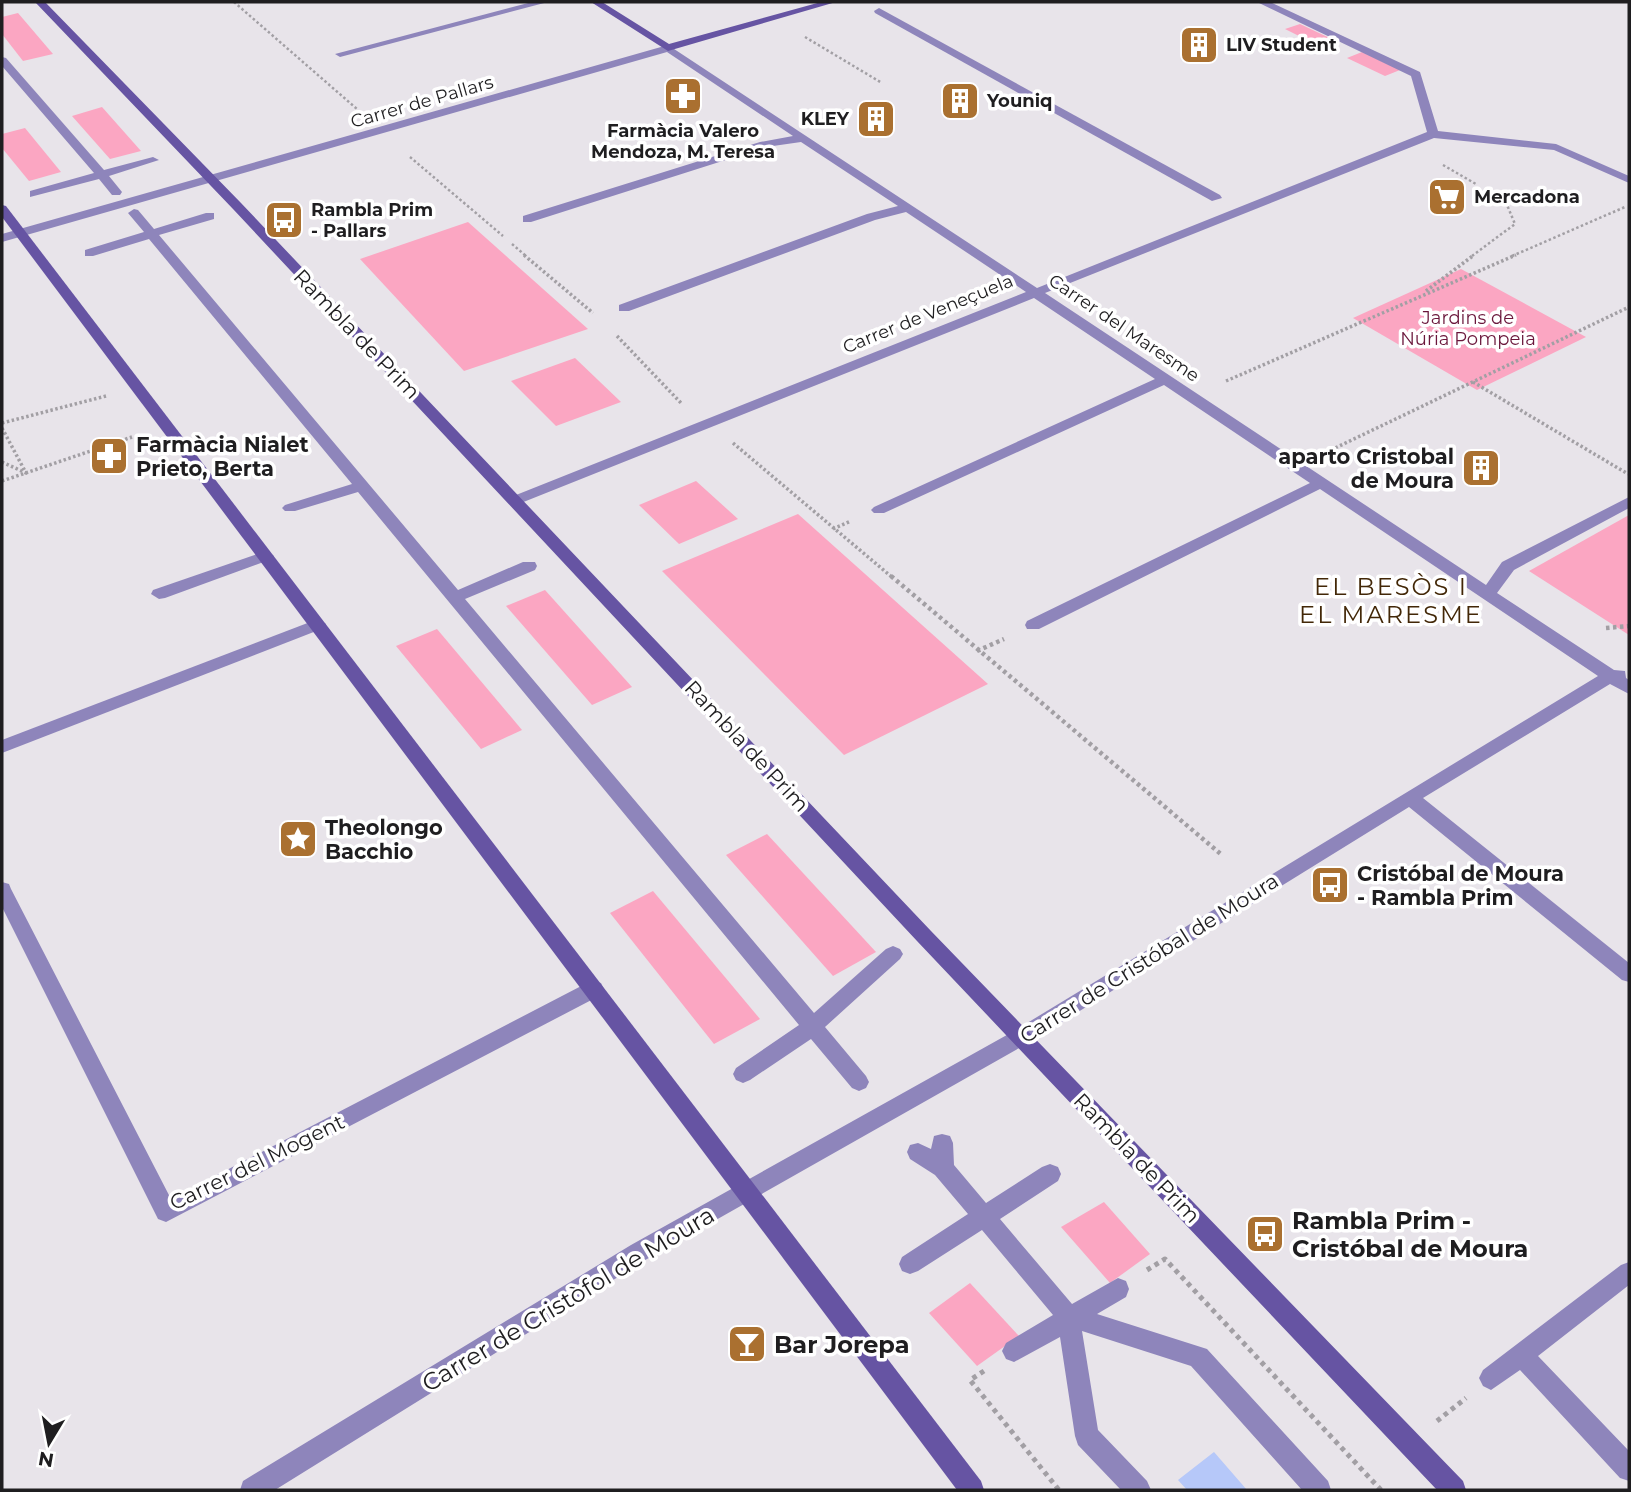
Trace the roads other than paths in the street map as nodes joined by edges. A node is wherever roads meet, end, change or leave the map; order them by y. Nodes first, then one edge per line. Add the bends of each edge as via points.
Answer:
1 (40, 2) edge
2 (544, 2) edge
3 (596, 2) edge
4 (831, 2) edge
5 (1262, 2) edge
6 (879, 11) dead end
7 (668, 48) junction
8 (340, 54) dead end
9 (2, 60) edge
10 (1433, 134) junction
11 (802, 138) junction
12 (153, 160) dead end
13 (102, 176) junction
14 (1629, 180) edge
15 (211, 181) junction
16 (116, 192) dead end
17 (34, 194) dead end
18 (1216, 198) dead end
19 (906, 208) junction
20 (2, 209) edge
21 (134, 213) dead end
22 (210, 216) dead end
23 (527, 219) dead end
24 (22, 233) junction
25 (152, 234) junction
26 (2, 238) edge
27 (89, 253) dead end
28 (1032, 292) junction
29 (624, 309) dead end
30 (1164, 380) junction
31 (1319, 484) junction
32 (362, 486) junction
33 (516, 500) junction
34 (1629, 502) edge
35 (290, 508) dead end
36 (879, 510) dead end
37 (266, 556) junction
38 (529, 566) dead end
39 (1489, 593) junction
40 (159, 594) dead end
41 (455, 597) junction
42 (318, 624) junction
43 (1033, 625) dead end
44 (1620, 675) edge
45 (1629, 688) edge
46 (2, 747) edge
47 (1409, 798) junction
48 (2, 889) edge
49 (893, 954) dead end
50 (1629, 974) edge
51 (594, 989) junction
52 (813, 1026) junction
53 (1021, 1037) junction
54 (743, 1074) dead end
55 (859, 1082) dead end
56 (886, 1114) joint
57 (942, 1143) dead end
58 (918, 1152) dead end
59 (943, 1168) junction
60 (1050, 1174) dead end
61 (747, 1193) junction
62 (982, 1215) junction
63 (910, 1264) dead end
64 (1629, 1272) edge
65 (1118, 1289) dead end
66 (1068, 1316) junction
67 (1014, 1351) road end
68 (1521, 1355) junction
69 (1491, 1378) dead end
70 (1629, 1469) edge
71 (252, 1490) edge
72 (972, 1490) edge
73 (1139, 1490) edge
74 (1319, 1490) edge
75 (1454, 1490) edge

1 - 15 main road, Rambla de Prim
2 - 8 street
3 - 7 main road, Carrer del Maresme
4 - 7 main road, Carrer de Pallars
5 - 10 street via 1416,74
6 - 18 street
7 - 11 street, Carrer del Maresme
7 - 15 street, Carrer de Pallars
9 - 13 street
10 - 14 street via 1556,147
10 - 28 street, Carrer de Veneçuela
11 - 19 street, Carrer del Maresme
11 - 23 street via 764,144
12 - 13 street
13 - 16 street
13 - 17 street
15 - 24 street, Carrer de Pallars
15 - 33 main road, Rambla de Prim
19 - 28 street, Carrer del Maresme
19 - 29 street
20 - 24 main road
21 - 25 street
22 - 25 street
24 - 26 street, Carrer de Pallars
24 - 37 main road
25 - 27 street
25 - 32 street
28 - 30 street, Carrer del Maresme
28 - 33 street, Carrer de Veneçuela
30 - 31 street, Carrer del Maresme
30 - 36 street
31 - 39 street, Carrer del Maresme
31 - 43 street
32 - 35 street
32 - 41 street
33 - 53 main road, Rambla de Prim
34 - 39 street via 1508,566
37 - 40 street
37 - 42 main road
38 - 41 street
39 - 44 street, Carrer del Maresme
41 - 52 street
42 - 46 street
42 - 51 main road
44 - 45 street, Carrer del Maresme
44 - 47 street, Carrer de Cristóbal de Moura
47 - 50 street
47 - 53 street, Carrer de Cristóbal de Moura
48 - 51 street, Carrer del Mogent via 166,1212
49 - 52 street
51 - 61 main road
52 - 54 street
52 - 55 street
53 - 56 street, Carrer de Cristóbal de Moura
53 - 75 main road, Rambla de Prim
56 - 61 street, Carrer de Cristòfol de Moura
57 - 59 street
58 - 59 street
59 - 62 street
60 - 62 street
61 - 71 street, Carrer de Cristòfol de Moura via 639,1252
61 - 72 main road
62 - 63 street
62 - 66 street
64 - 68 street
65 - 66 street
66 - 67 street
66 - 73 street via 1087,1436
66 - 74 street via 1199,1357
68 - 69 street
68 - 70 street

